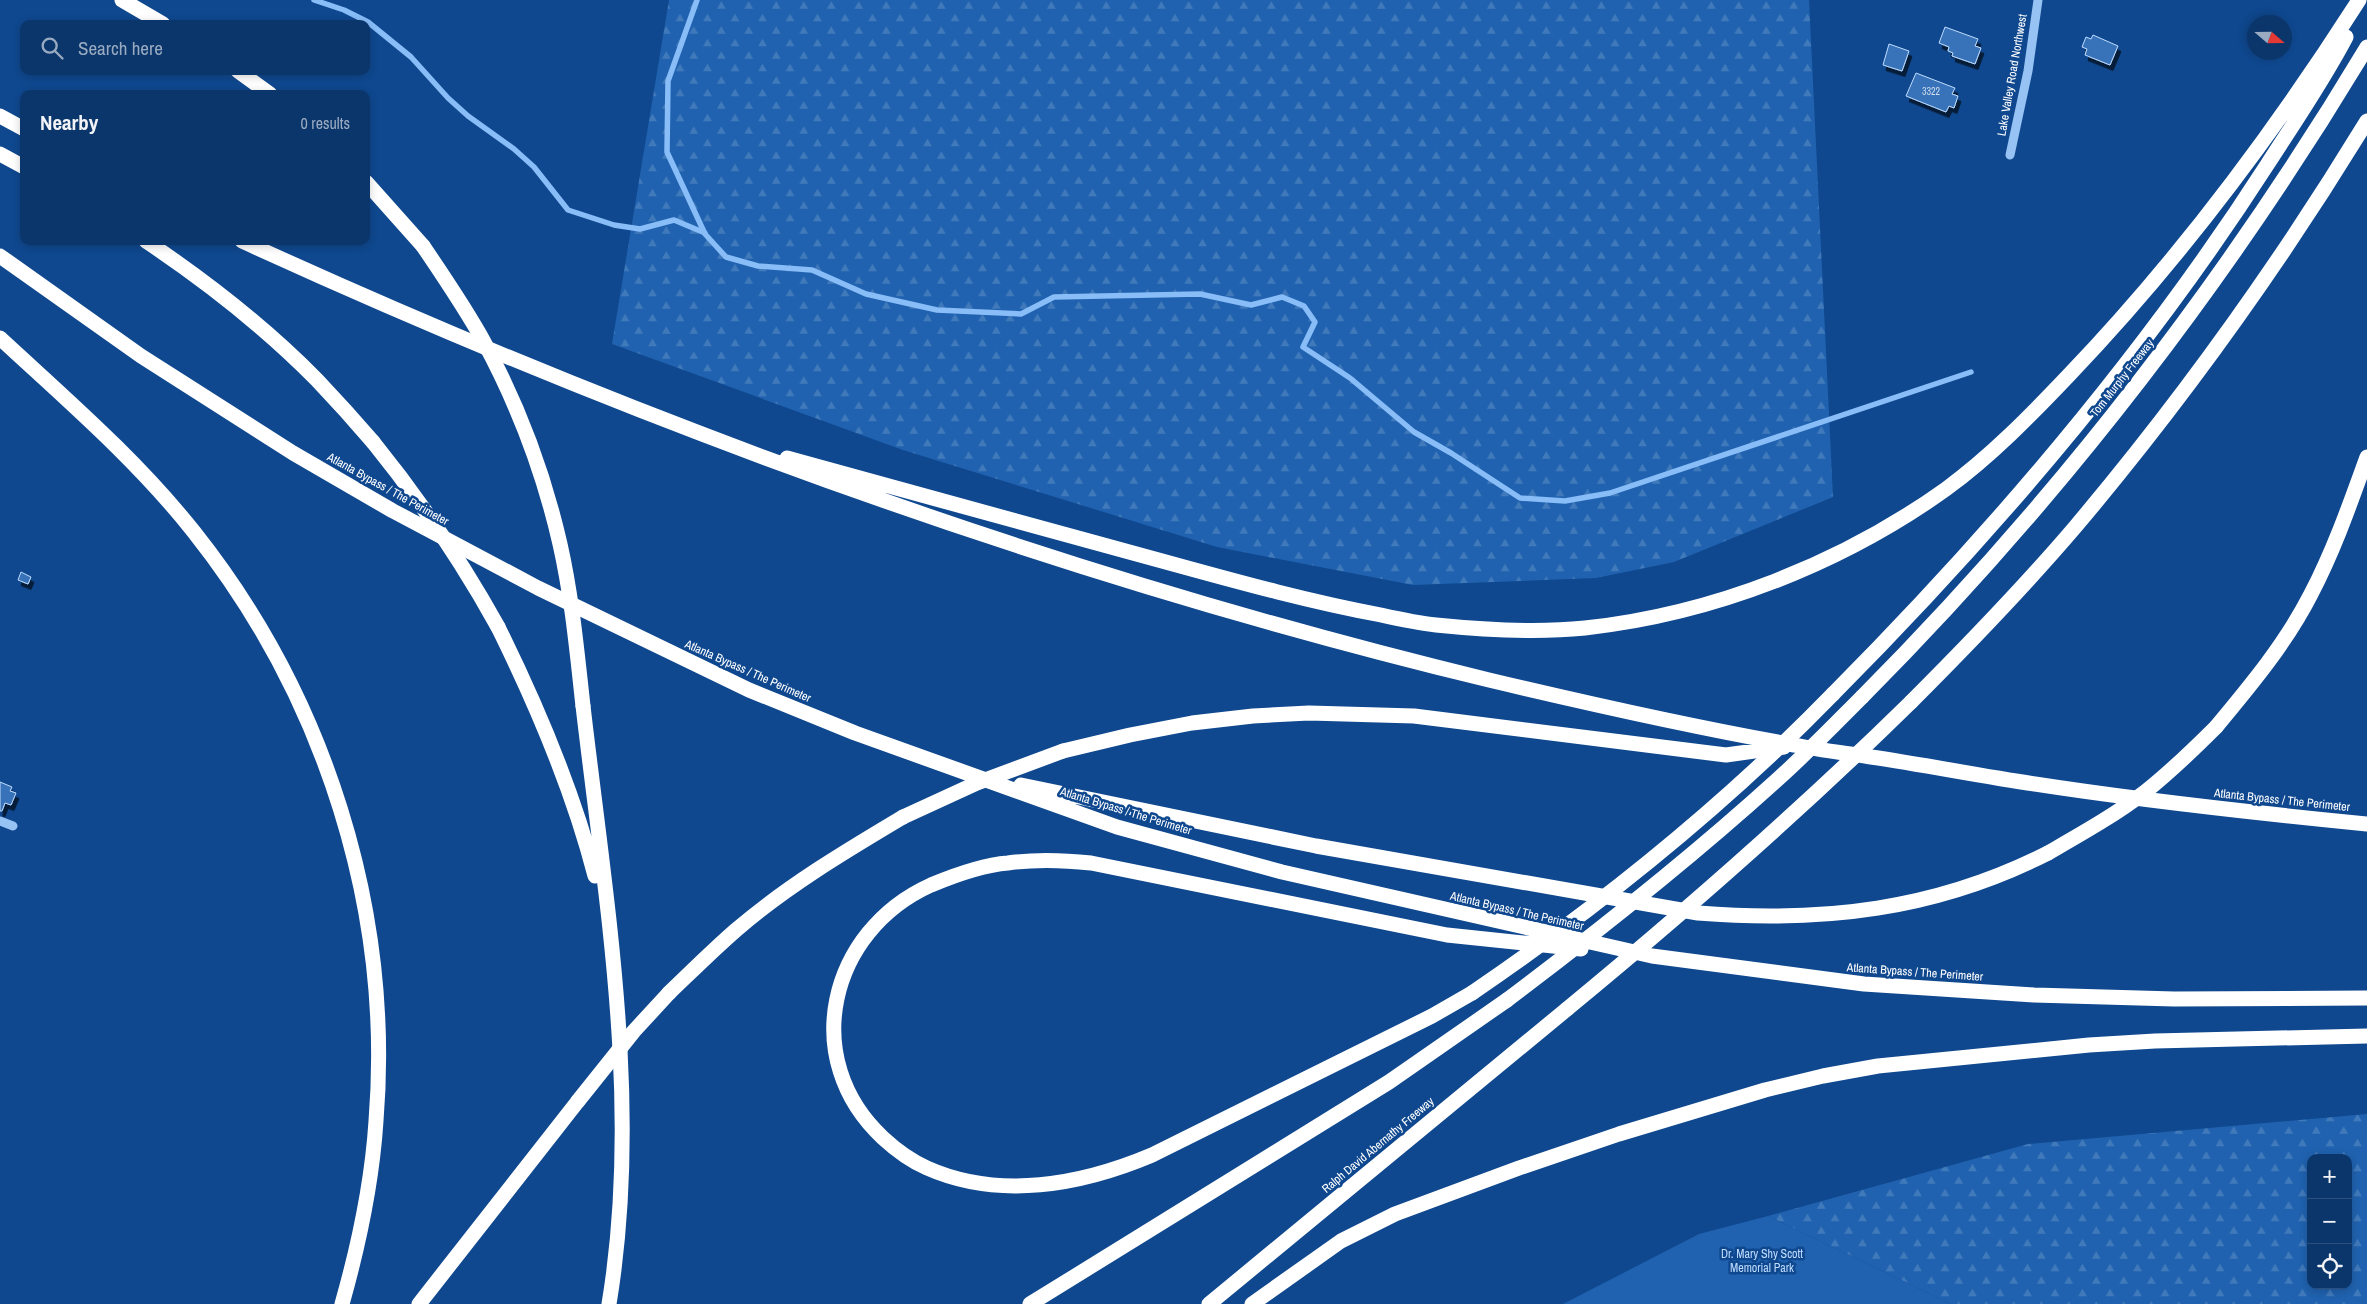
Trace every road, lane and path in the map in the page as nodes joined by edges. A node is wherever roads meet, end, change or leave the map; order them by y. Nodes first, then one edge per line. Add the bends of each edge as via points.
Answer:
1 (122, 0) edge
2 (2038, 0) edge
3 (2359, 0) edge
4 (2366, 0) edge
5 (156, 20) edge
6 (2367, 47) edge
7 (244, 75) edge
8 (264, 90) edge
9 (0, 116) edge
10 (2367, 121) edge
11 (20, 127) edge
12 (0, 154) edge
13 (2010, 155) dead end
14 (20, 165) edge
15 (370, 186) edge
16 (151, 245) edge
17 (251, 245) edge
18 (0, 256) edge
19 (0, 338) edge
20 (694, 432) junction
21 (2367, 457) edge
22 (1796, 746) junction
23 (961, 772) junction
24 (0, 821) edge
25 (2367, 824) edge
26 (13, 826) dead end
27 (612, 954) junction
28 (1652, 956) junction
29 (2367, 998) edge
30 (2367, 1036) edge
31 (342, 1304) edge
32 (419, 1304) edge
33 (609, 1304) edge
34 (1030, 1304) edge
35 (1209, 1304) edge
36 (1252, 1304) edge

1 - 5 highway
2 - 13 street, Lake Valley Road Northwest via 2028,71
3 - 20 highway via 2248,159 2150,287 1984,460 1919,508 1833,555 1780,579 1695,608 1584,628 1495,630 1431,625 1334,606 1244,583
4 - 28 highway, bridge via 2340,48 2237,212 2142,344 1981,539 1910,617 1751,774 1580,917 1472,993 1152,1155 1106,1172 1042,1185 996,1184 955,1178 902,1154 865,1119 848,1090 837,1057 833,1023 840,985 852,956 886,912 901,901 964,872 1048,859 1091,862 1447,935
6 - 34 highway, Tom Murphy Freeway, bridge via 2280,187 2205,295 2136,386 2009,541 1942,615 1778,779 1588,939 1507,1000 1389,1082
7 - 8 highway
9 - 11 highway
10 - 35 highway, Ralph David Abernathy Freeway, bridge via 2254,292 2140,448 2002,608 1911,702 1760,846 1662,931
12 - 14 highway
15 - 27 highway, bridge via 423,246 484,342 518,413 539,470 560,545 572,617
16 - 27 highway, bridge via 205,284 317,380 373,442 454,553 498,627 541,720 582,830
17 - 20 highway, Atlanta Bypass / The Perimeter via 426,323
18 - 23 highway, Atlanta Bypass / The Perimeter via 141,356 293,453 402,516 538,588 749,690
19 - 31 highway via 108,439 193,531 239,594 265,637 290,683 325,763 361,888 369,932 378,1034 377,1104 371,1171 363,1223
20 - 22 highway, Atlanta Bypass / The Perimeter via 976,534 1258,620 1530,690
21 - 23 highway, bridge via 2335,543 2311,595 2255,681 2185,758 2144,792 2048,853 1991,879 1917,902 1800,917 1714,914 1316,846
22 - 25 highway, Atlanta Bypass / The Perimeter via 2039,785
22 - 32 highway, bridge via 1726,756 1414,716 1309,713 1192,723 1130,735 1063,751 977,783 903,817 793,886 736,930 669,992 634,1030
23 - 28 highway, Atlanta Bypass / The Perimeter via 1117,827 1236,860
24 - 26 street
27 - 33 highway via 622,1134 620,1217
28 - 29 highway, Atlanta Bypass / The Perimeter via 1864,984 2034,995 2174,999
30 - 36 highway via 2155,1041 1878,1066 1823,1076 1619,1134 1395,1214 1341,1241

